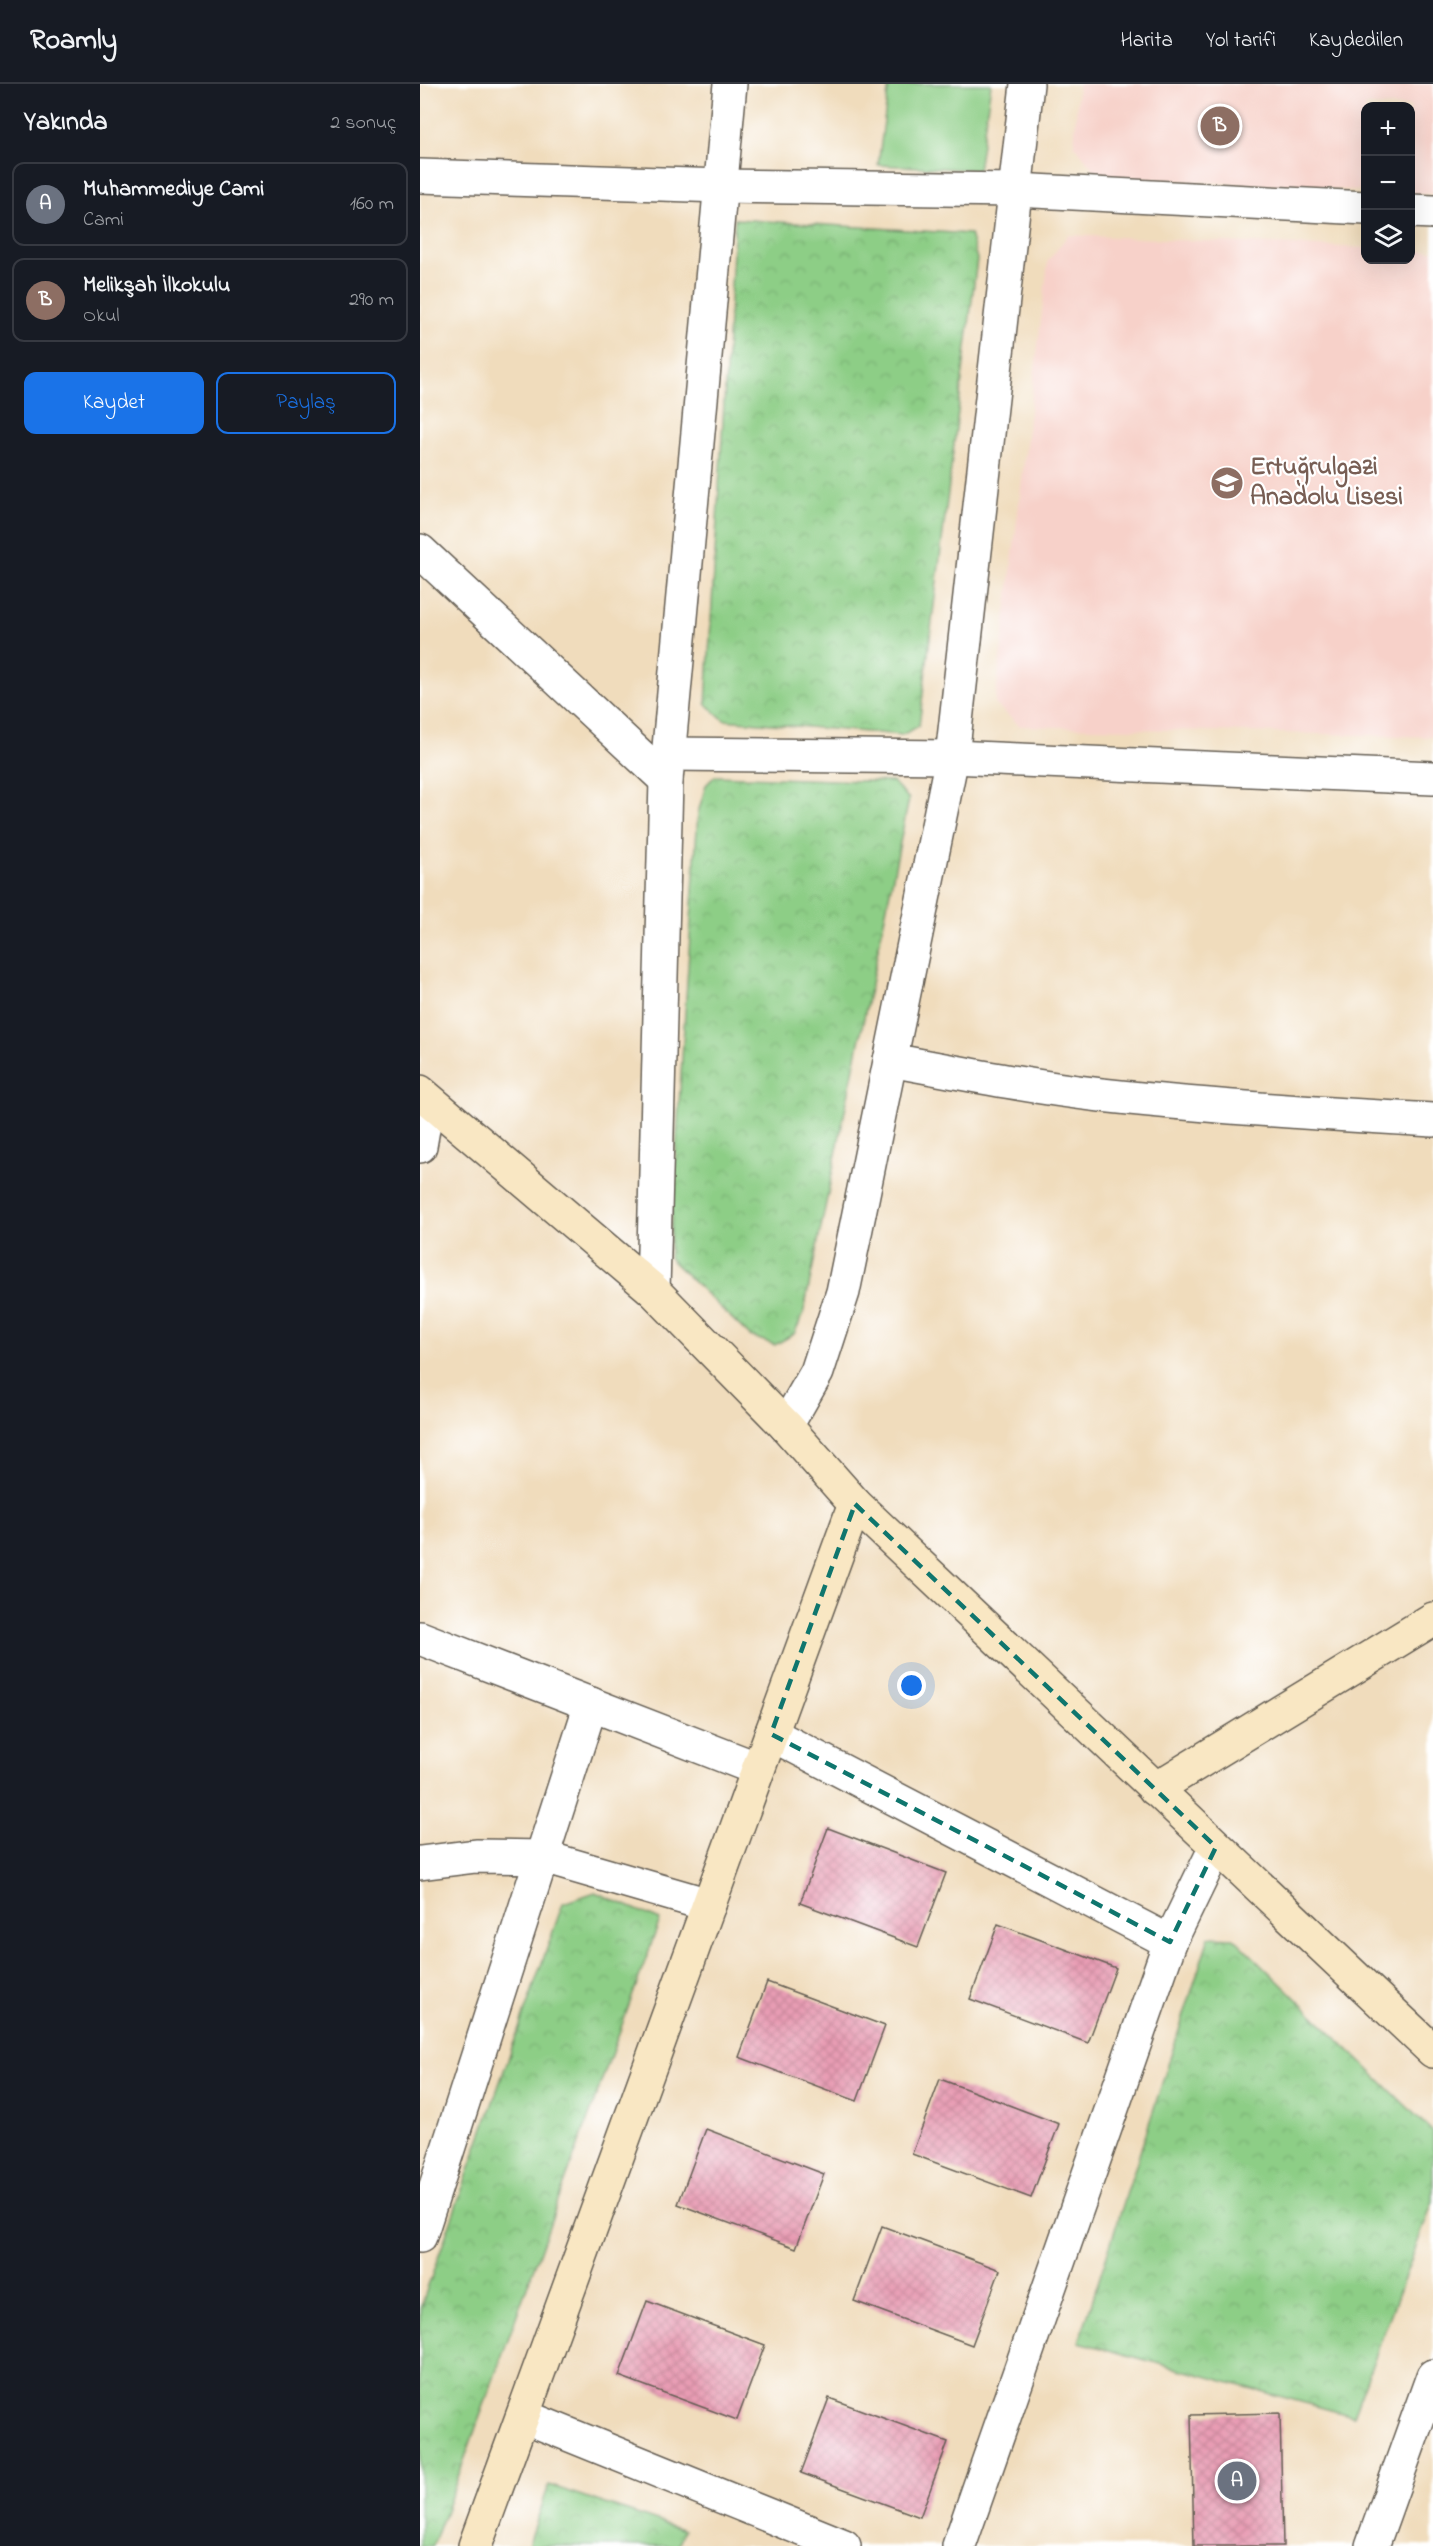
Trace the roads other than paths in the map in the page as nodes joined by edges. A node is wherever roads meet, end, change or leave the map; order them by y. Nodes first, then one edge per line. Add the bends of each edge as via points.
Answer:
1 (730, 84) edge
2 (1027, 84) edge
3 (420, 176) edge
4 (722, 186) junction
5 (1015, 190) junction
6 (1361, 208) edge
7 (1415, 211) edge
8 (1433, 212) edge
9 (420, 551) edge
10 (952, 757) junction
11 (667, 767) junction
12 (1433, 778) edge
13 (890, 1060) junction
14 (424, 1096) edge
15 (1433, 1120) edge
16 (420, 1146) edge
17 (653, 1290) junction
18 (786, 1426) junction
19 (855, 1504) junction
20 (1433, 1619) edge
21 (420, 1638) edge
22 (591, 1704) junction
23 (771, 1734) junction
24 (758, 1769) junction
25 (1155, 1789) junction
26 (1216, 1847) junction
27 (543, 1857) junction
28 (420, 1863) edge
29 (709, 1905) junction
30 (1170, 1942) junction
31 (1433, 2051) edge
32 (420, 2236) edge
33 (1433, 2376) edge
34 (524, 2416) junction
35 (476, 2546) edge
36 (844, 2546) edge
37 (959, 2546) edge
38 (1372, 2546) edge

1 - 4 street
2 - 5 street
3 - 4 street
4 - 5 street
4 - 11 street
5 - 6 street
5 - 10 street
7 - 8 street
9 - 11 street
10 - 11 street
10 - 12 street
10 - 13 street
11 - 17 street
13 - 15 street via 1100,1095
13 - 18 street via 843,1292 817,1372
14 - 16 street
14 - 17 street
17 - 18 street
18 - 19 street
19 - 23 street
19 - 25 street
20 - 25 street
21 - 22 street
22 - 24 street
22 - 27 street
23 - 24 street
23 - 30 street
24 - 29 street
25 - 26 street
26 - 30 street
26 - 31 street
27 - 28 street via 486,1855
27 - 29 street
27 - 32 street
29 - 34 street
30 - 37 street
33 - 38 street
34 - 35 street
34 - 36 street

